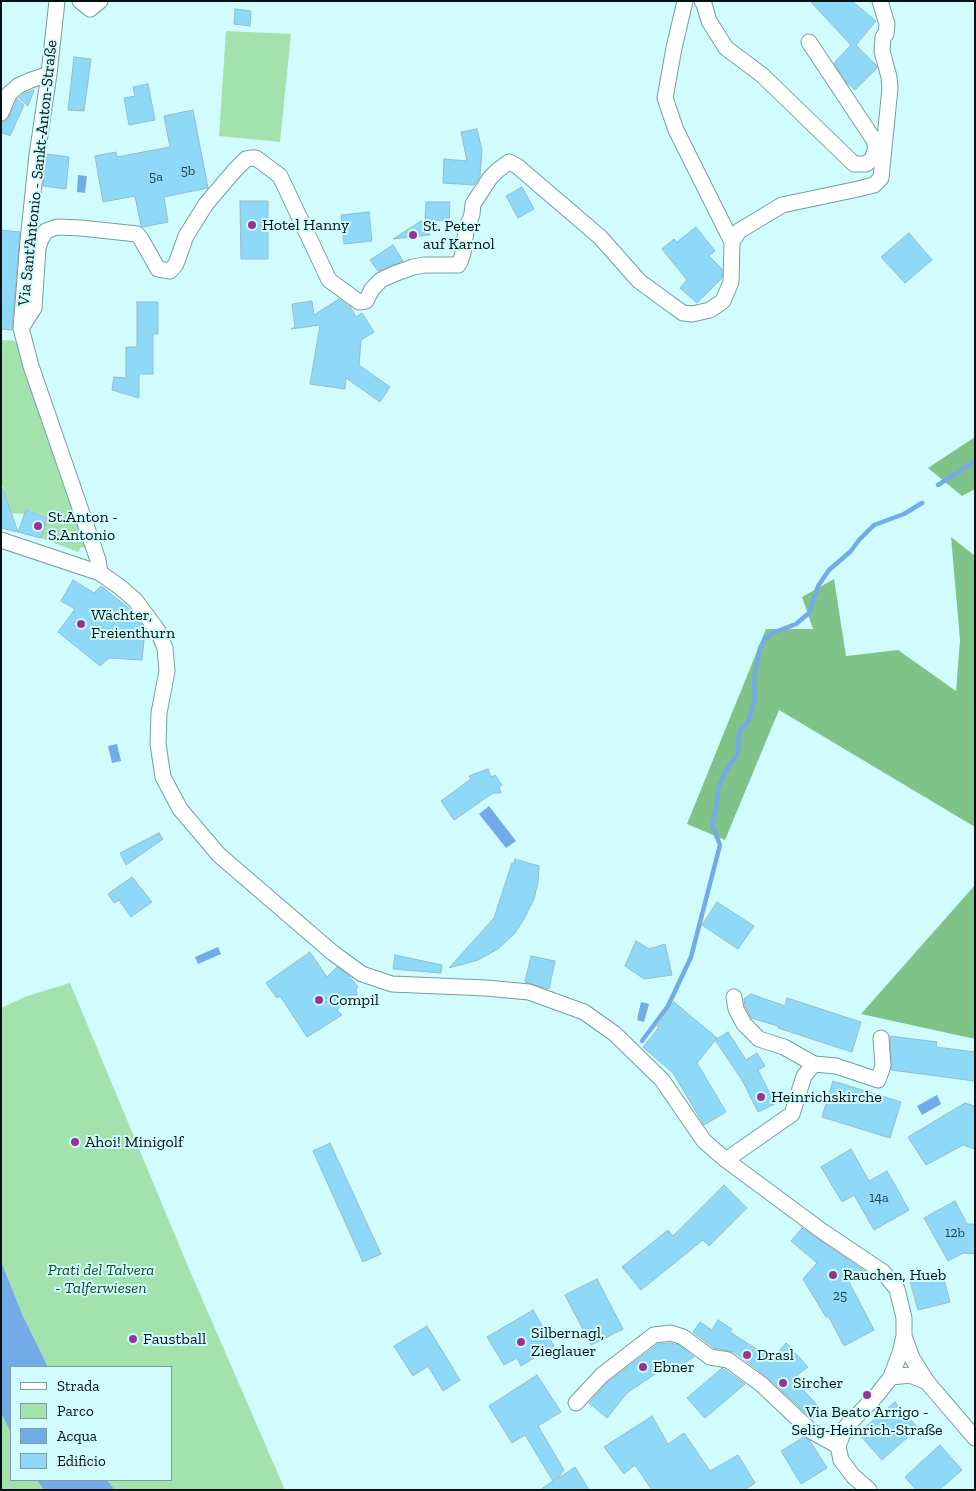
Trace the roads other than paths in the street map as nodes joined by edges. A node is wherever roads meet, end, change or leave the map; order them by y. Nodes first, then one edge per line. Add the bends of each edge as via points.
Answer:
1 (57, 1) edge
2 (80, 1) edge
3 (100, 1) edge
4 (685, 1) edge
5 (702, 1) edge
6 (880, 1) edge
7 (809, 42) dead end
8 (49, 74) junction
9 (1, 113) edge
10 (880, 149) junction
11 (732, 242) junction
12 (22, 328) junction
13 (1, 540) edge
14 (100, 573) junction
15 (734, 996) dead end
16 (881, 1038) dead end
17 (814, 1064) junction
18 (726, 1160) junction
19 (904, 1336) junction
20 (891, 1377) junction
21 (927, 1382) junction
22 (576, 1403) dead end
23 (975, 1438) edge
24 (838, 1446) junction
25 (869, 1490) edge

1 - 8 street, Via Sant'Antonio - Sankt-Anton-Straße
2 - 3 street via 90,9
4 - 11 street via 666,98 676,130
5 - 10 street via 709,22 726,48 762,76 854,164 866,164
6 - 10 street via 887,24 882,51 889,77
7 - 10 street
8 - 9 street via 18,86 9,94
8 - 12 street, Via Sant'Antonio - Sankt-Anton-Straße via 37,155
10 - 11 street via 881,178 874,185 782,205 739,231
11 - 12 street via 731,282 723,301 710,310 683,313 639,280 600,237 509,162 490,178 473,204 458,265 424,265 394,274 381,280 366,301 359,302 329,280 280,176 252,158 235,170 206,204 170,271 158,269 137,234 57,227 46,231 38,248 34,308
12 - 14 street, Via Sant'Antonio - Sankt-Anton-Straße
13 - 14 street
14 - 18 street via 136,601 158,631 165,648 167,671 159,713 158,744 163,777 180,809 220,856 362,974 392,984 529,992 584,1012 614,1034 662,1080 704,1141
15 - 17 street via 744,1024 759,1039 784,1047
16 - 17 street via 883,1066 878,1080 836,1066
17 - 18 street via 804,1076 792,1114
18 - 19 street via 883,1272 897,1288 904,1318
19 - 20 street
19 - 21 street via 912,1358
20 - 21 street via 910,1375
20 - 24 street via 845,1428
21 - 23 street
22 - 24 street via 602,1375 654,1335 671,1333 683,1337 710,1357 728,1360 761,1384 811,1430
24 - 25 street via 841,1460

